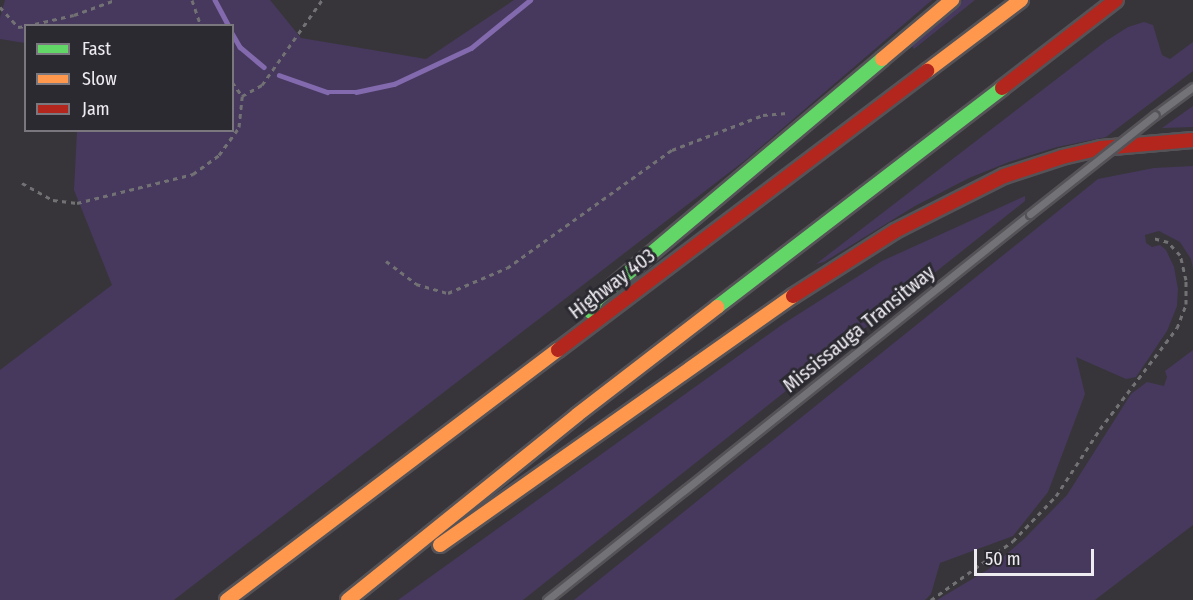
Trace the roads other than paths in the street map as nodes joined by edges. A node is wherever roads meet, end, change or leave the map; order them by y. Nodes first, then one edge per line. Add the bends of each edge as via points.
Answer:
1 (952, 0) edge
2 (1021, 0) edge
3 (1116, 0) edge
4 (1193, 87) edge
5 (1193, 140) edge
6 (584, 329) junction
7 (227, 600) edge
8 (348, 600) edge
9 (362, 600) edge
10 (548, 600) edge

1 - 6 highway via 596,300
2 - 6 highway, Highway 403
3 - 8 highway via 577,415
4 - 10 lane, Mississauga Transitway, bridge
5 - 9 highway via 1101,148 1062,157 1004,176 930,212 860,252 734,336
6 - 7 highway, Highway 403

